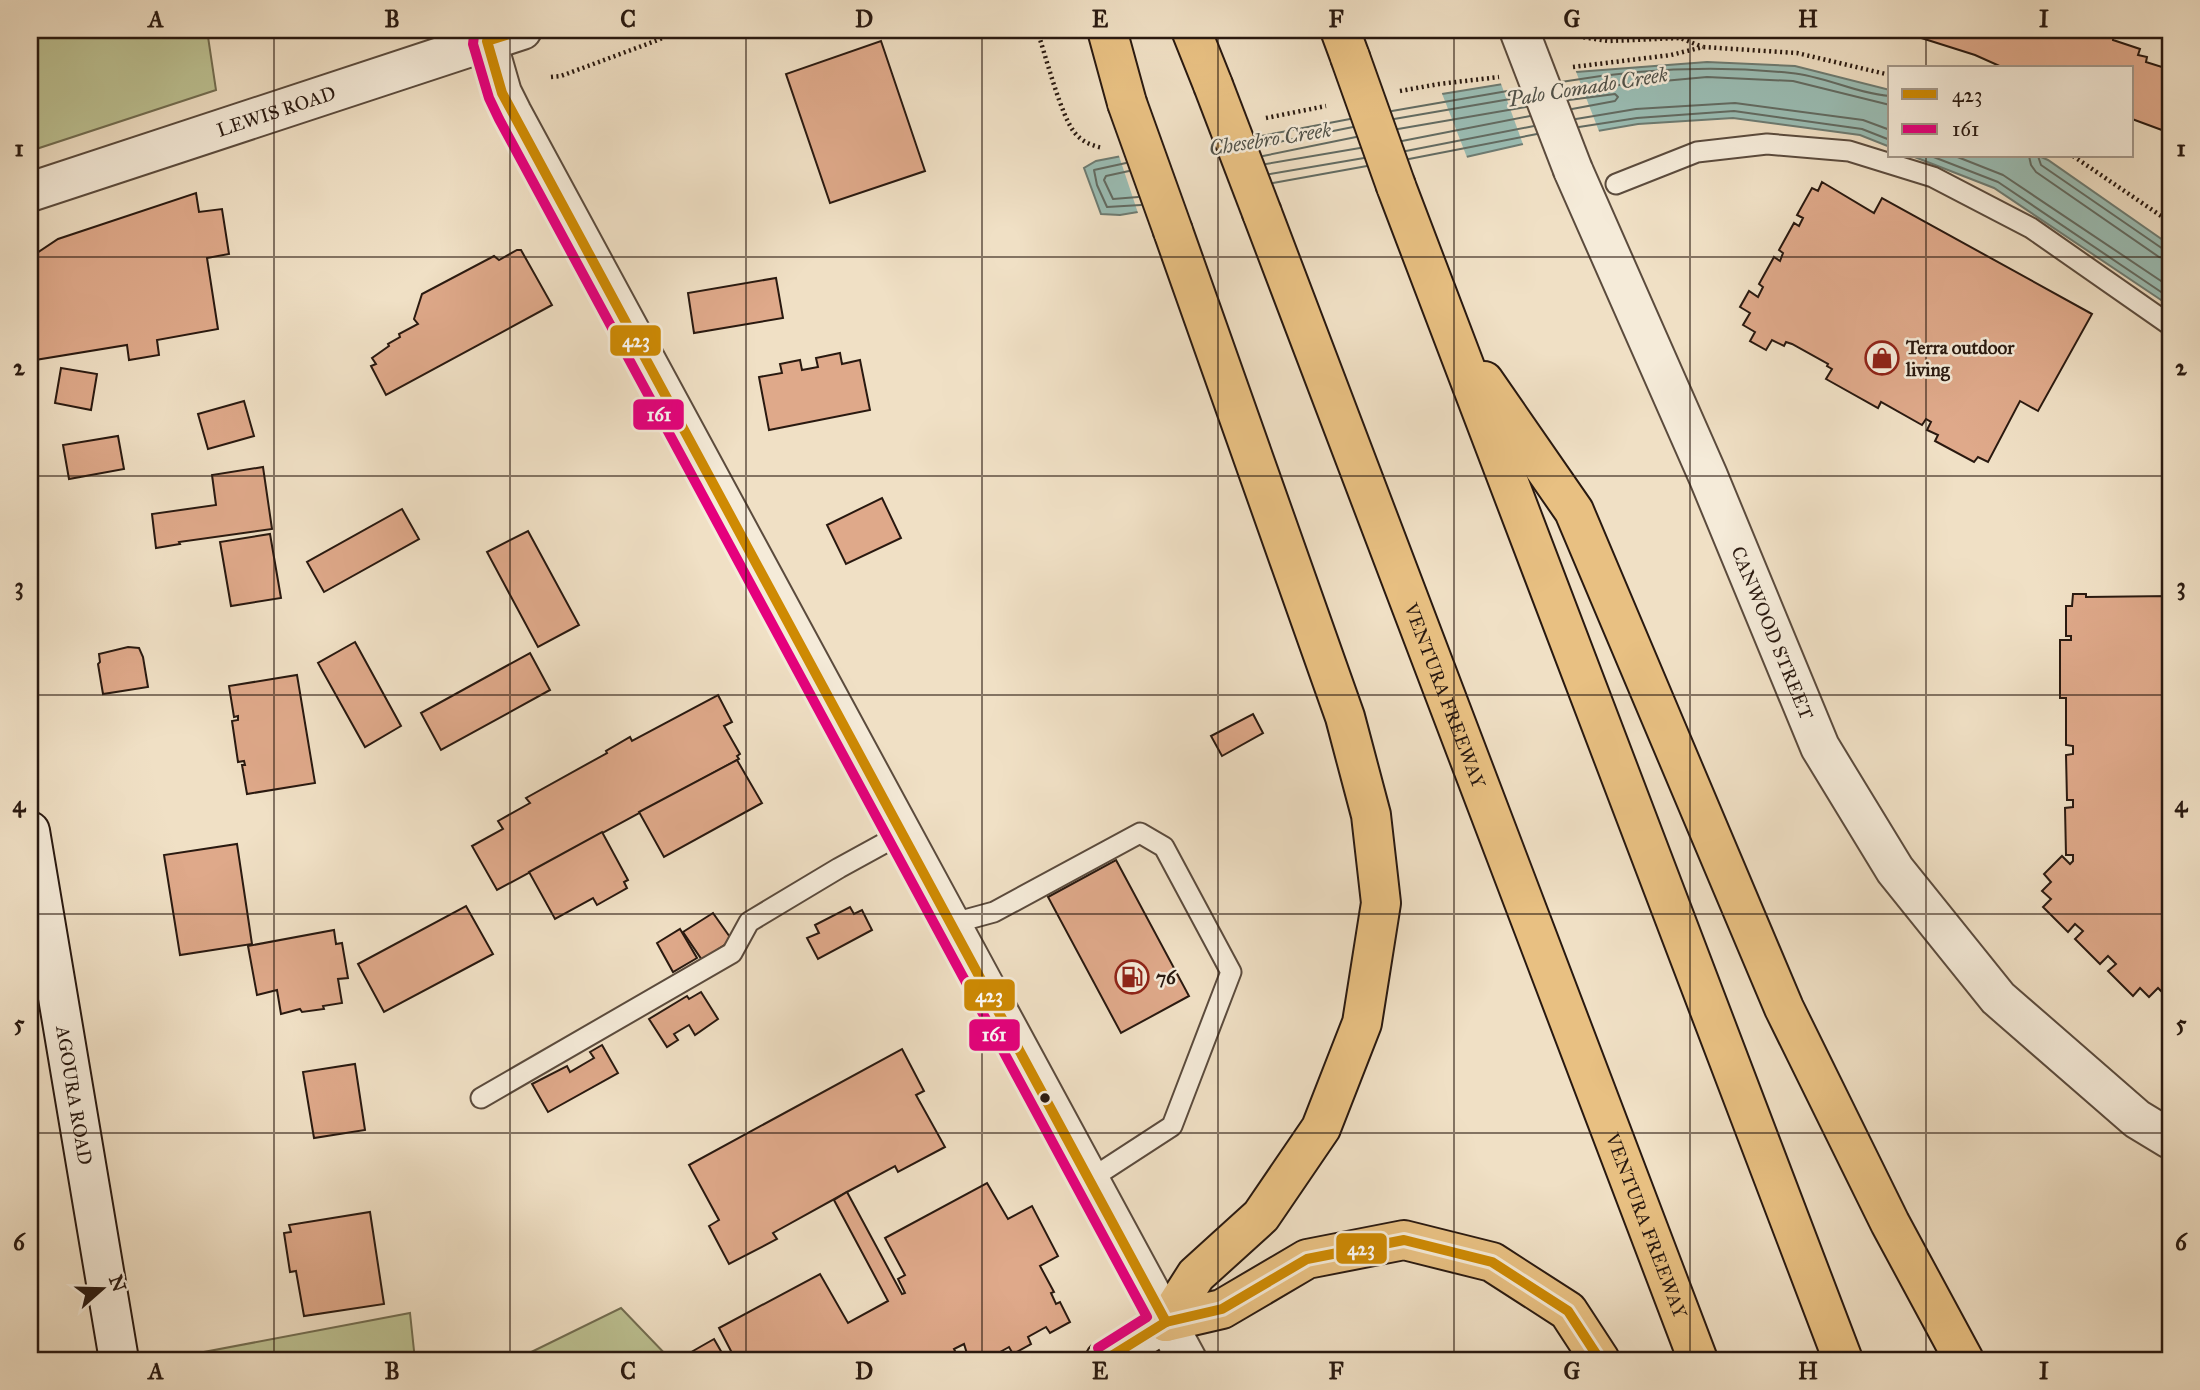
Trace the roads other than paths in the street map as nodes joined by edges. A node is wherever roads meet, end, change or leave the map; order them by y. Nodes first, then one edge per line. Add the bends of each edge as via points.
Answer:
1 (1107, 30) edge
2 (1191, 30) edge
3 (1519, 30) edge
4 (504, 36) edge
5 (1345, 44) edge
6 (1616, 184) dead end
7 (30, 192) edge
8 (2170, 325) edge
9 (1448, 327) junction
10 (30, 831) edge
11 (901, 834) junction
12 (950, 924) junction
13 (481, 1098) dead end
14 (2170, 1139) edge
15 (1089, 1180) junction
16 (1166, 1322) junction
17 (119, 1360) edge
18 (1105, 1360) edge
19 (1187, 1360) edge
20 (1600, 1360) edge
21 (1698, 1360) edge
22 (1843, 1360) edge
23 (1964, 1360) edge

1 - 16 highway, bridge via 1127,103 1345,717 1371,815 1381,903 1362,1024 1321,1128 1261,1216 1196,1275
2 - 21 highway, VENTURA FREEWAY, bridge
3 - 14 street, CANWOOD STREET, bridge via 1573,170 1708,476 1820,747 1895,870 1998,998 2137,1119
4 - 7 street, LEWIS ROAD
4 - 11 street via 502,93
5 - 9 highway, bridge
6 - 8 lane via 1697,152 1767,144 1849,151 1934,177 2031,228
9 - 22 highway
9 - 23 highway via 1574,512 1784,1008 1890,1223
10 - 17 street, AGOURA ROAD
11 - 12 street
11 - 13 lane via 749,922 732,953
12 - 15 street
12 - 15 lane via 994,912 1140,833 1164,847 1231,972 1171,1126
15 - 16 street
16 - 18 street
16 - 19 street
16 - 20 highway via 1222,1308 1307,1259 1404,1240 1492,1262 1568,1311

